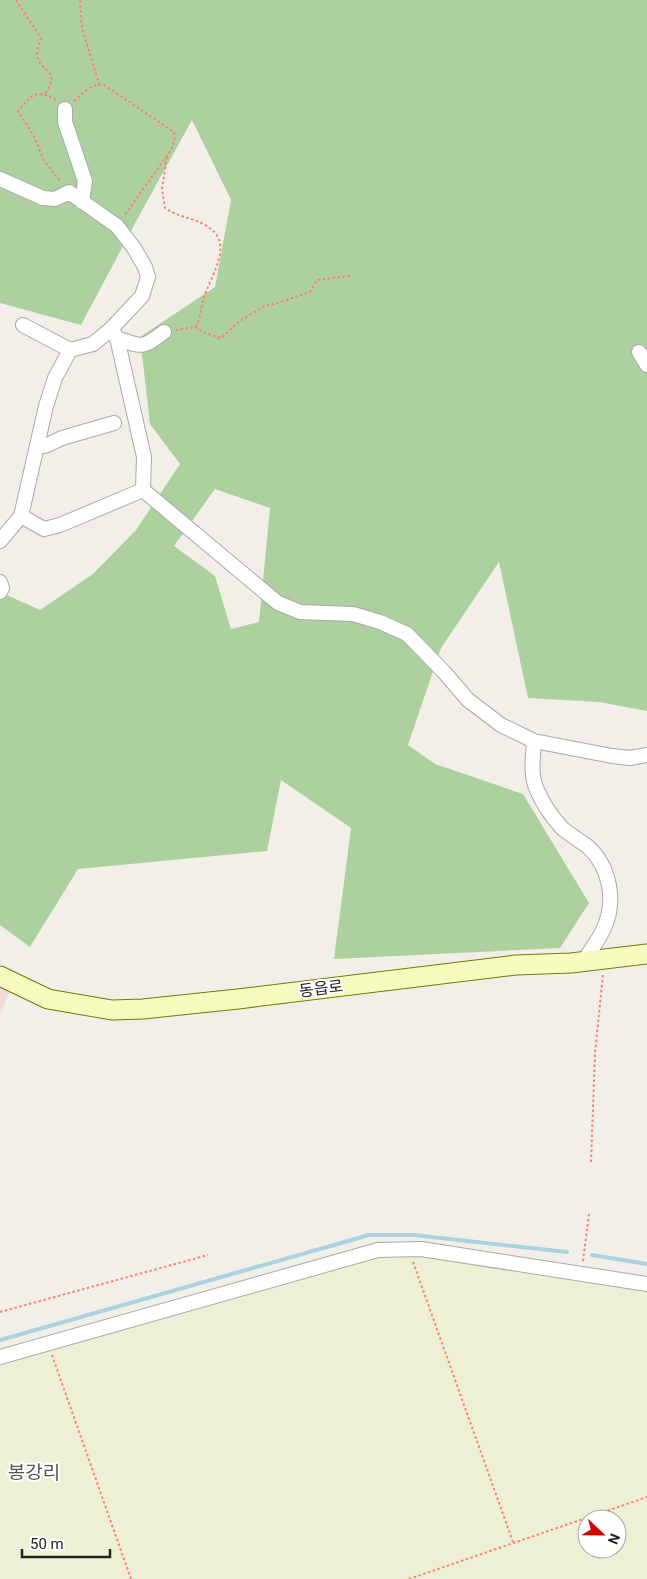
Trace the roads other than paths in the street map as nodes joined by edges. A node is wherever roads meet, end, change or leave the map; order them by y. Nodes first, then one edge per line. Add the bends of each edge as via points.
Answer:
1 (65, 109) road end
2 (0, 179) edge
3 (82, 202) junction
4 (23, 325) dead end
5 (164, 332) road end
6 (114, 333) junction
7 (70, 350) junction
8 (639, 352) dead end
9 (647, 365) edge
10 (114, 423) dead end
11 (37, 446) junction
12 (143, 490) junction
13 (21, 516) junction
14 (0, 541) edge
15 (0, 582) edge
16 (0, 592) edge
17 (534, 741) junction
18 (647, 754) edge
19 (647, 954) edge
20 (583, 962) junction
21 (0, 976) edge
22 (647, 1284) edge
23 (0, 1357) edge

1 - 3 street via 65,122 86,180
2 - 3 street via 43,198 55,199 69,192
3 - 6 street via 117,226 134,248 148,277 142,296
4 - 7 street
5 - 6 street via 146,345 133,343
6 - 7 street via 93,344
6 - 12 street via 144,457
7 - 11 street via 55,378
8 - 9 street
10 - 11 street
11 - 13 street
12 - 13 street via 44,529
12 - 17 street via 278,603 300,612 353,614 407,634 468,700 501,725
13 - 14 street
15 - 16 street
17 - 18 street via 612,756 630,758
17 - 20 street via 536,789 548,812 563,829 588,847 604,867 610,891 610,909 603,930
19 - 20 main road, 동읍로
20 - 21 main road, 동읍로 via 516,965 238,999 112,1010 48,999
22 - 23 street via 412,1249 378,1250

